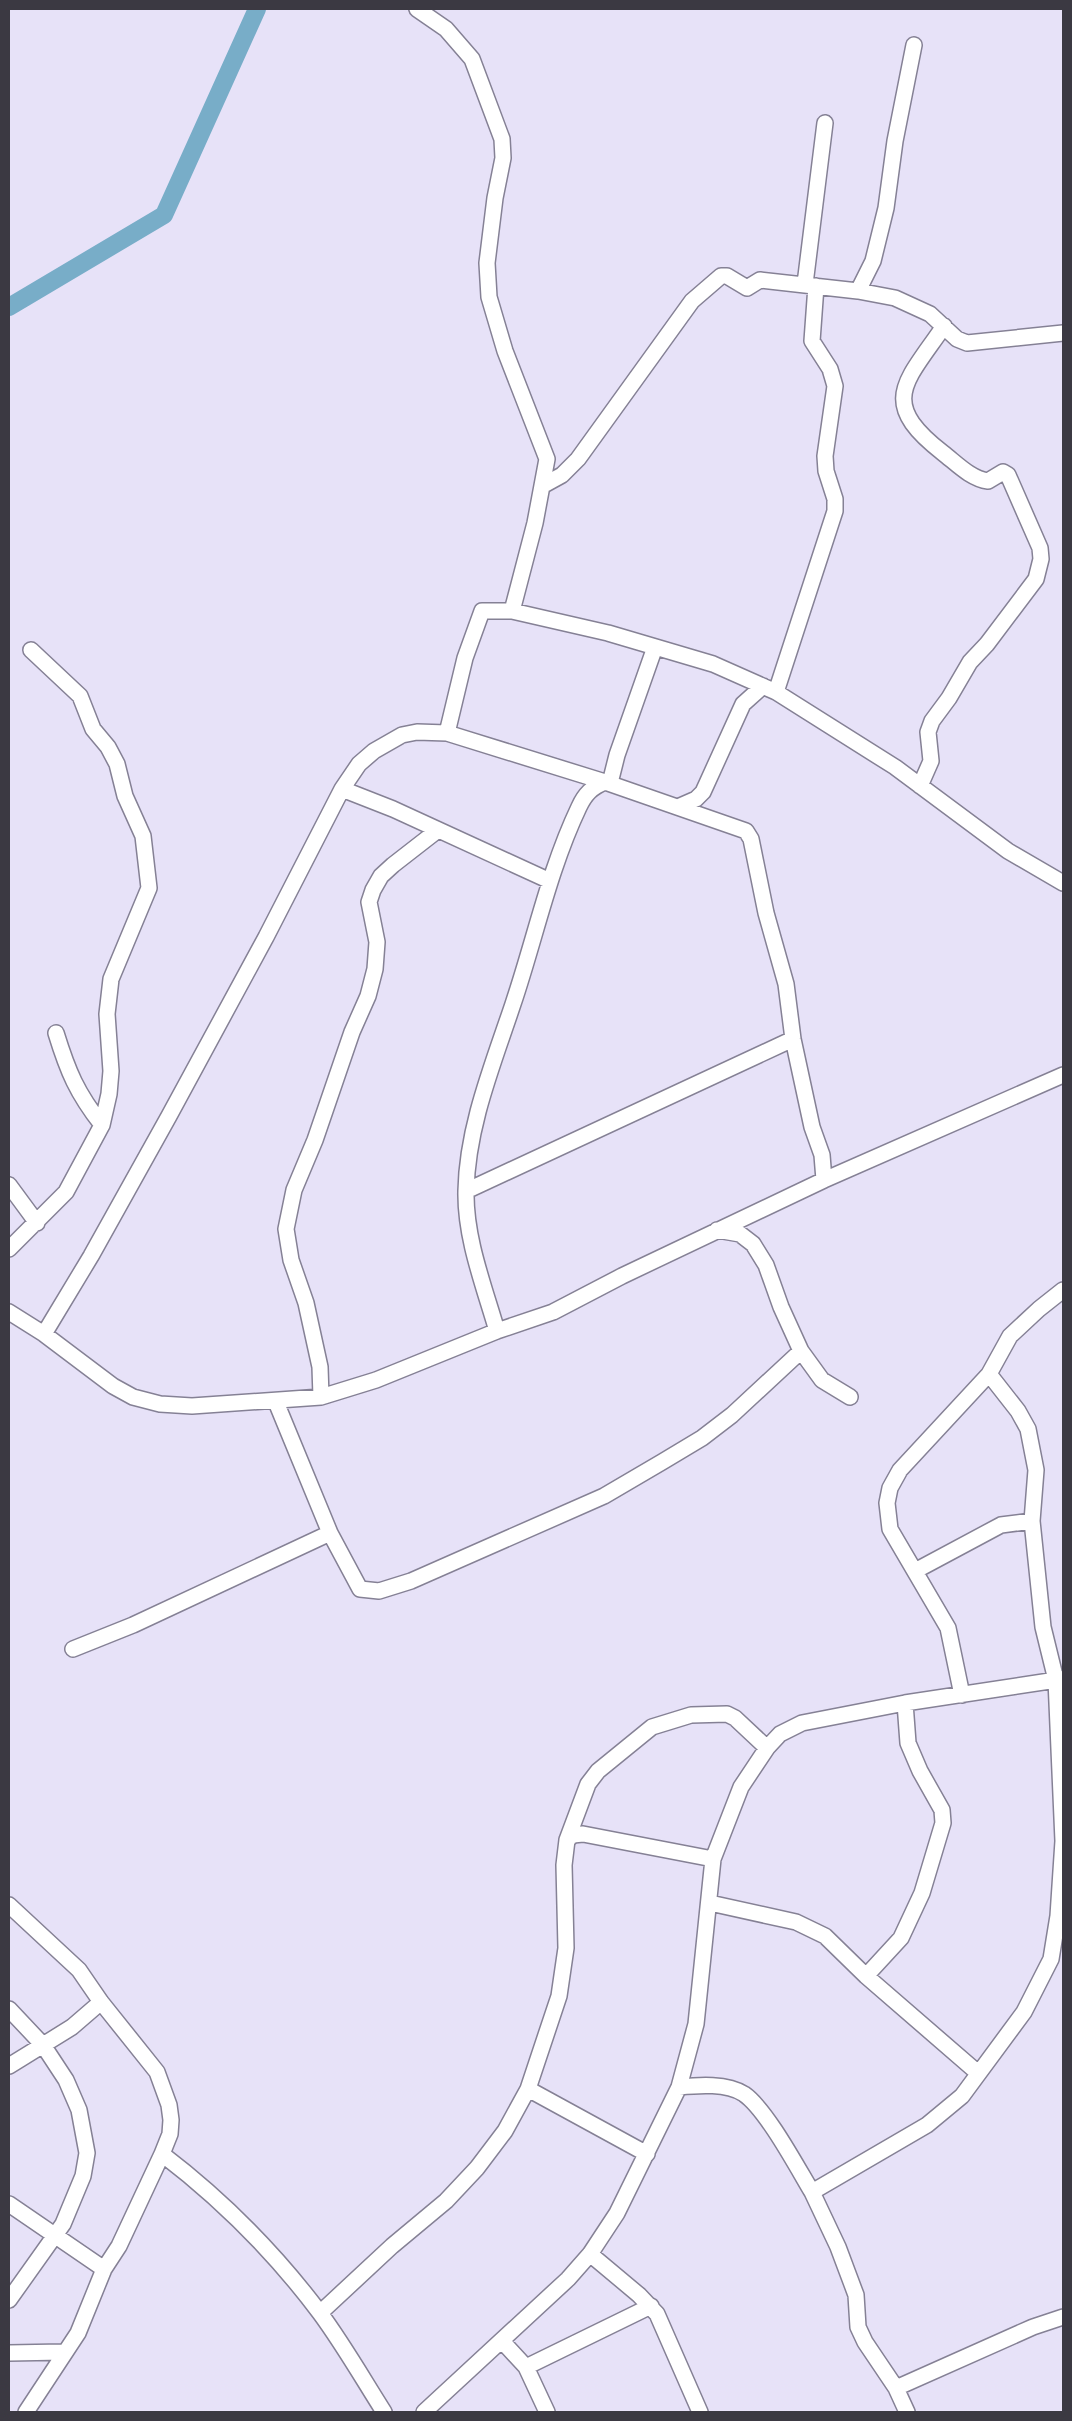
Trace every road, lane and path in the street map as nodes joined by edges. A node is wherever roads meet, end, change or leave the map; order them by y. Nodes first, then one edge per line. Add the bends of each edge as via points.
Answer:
1 (417, 9) edge
2 (914, 45) dead end
3 (826, 123) dead end
4 (810, 285) junction
5 (858, 291) junction
6 (944, 326) junction
7 (1063, 332) edge
8 (542, 486) junction
9 (512, 611) junction
10 (655, 647) junction
11 (31, 650) dead end
12 (770, 689) junction
13 (447, 733) junction
14 (607, 782) junction
15 (920, 786) junction
16 (342, 789) junction
17 (680, 806) junction
18 (438, 830) junction
19 (550, 881) junction
20 (1063, 883) edge
21 (56, 1033) dead end
22 (793, 1040) junction
23 (1063, 1075) edge
24 (102, 1125) junction
25 (824, 1180) junction
26 (9, 1185) edge
27 (466, 1191) junction
28 (37, 1223) junction
29 (716, 1230) junction
30 (9, 1249) edge
31 (1063, 1290) edge
32 (9, 1312) edge
33 (496, 1331) junction
34 (44, 1334) junction
35 (801, 1351) junction
36 (989, 1374) junction
37 (321, 1397) junction
38 (850, 1398) dead end
39 (276, 1402) junction
40 (1032, 1521) junction
41 (330, 1533) junction
42 (915, 1571) junction
43 (73, 1649) dead end
44 (1060, 1680) edge
45 (962, 1695) junction
46 (905, 1703) junction
47 (767, 1748) junction
48 (567, 1840) junction
49 (714, 1859) junction
50 (710, 1902) junction
51 (9, 1905) edge
52 (1057, 1960) edge
53 (866, 1976) junction
54 (101, 2002) junction
55 (9, 2009) edge
56 (43, 2045) junction
57 (9, 2066) edge
58 (978, 2073) junction
59 (679, 2086) junction
60 (528, 2089) junction
61 (162, 2154) junction
62 (647, 2154) junction
63 (812, 2192) junction
64 (9, 2204) edge
65 (56, 2237) junction
66 (590, 2254) junction
67 (104, 2269) junction
68 (9, 2300) edge
69 (651, 2306) junction
70 (320, 2313) junction
71 (1063, 2317) edge
72 (502, 2341) junction
73 (63, 2352) junction
74 (9, 2353) edge
75 (526, 2367) junction
76 (896, 2388) junction
77 (26, 2412) edge
78 (384, 2412) edge
79 (424, 2412) edge
80 (547, 2412) edge
81 (700, 2412) edge
82 (907, 2412) edge

1 - 8 street via 446,29 472,59 502,140 503,158 487,263 489,298 505,351 547,459
2 - 5 street via 898,118 884,217 873,261
3 - 4 street
4 - 5 street
4 - 8 street via 759,280 747,288 727,276 719,278 692,301 578,458 562,475
4 - 12 street via 812,341 830,369 835,386 825,456 835,511 804,611
5 - 6 street via 895,298 930,314
6 - 7 street via 957,340 975,343
6 - 15 street via 906,384 903,400 909,420 921,436 974,476 988,481 1002,472 1008,475 1040,548 1041,558 1036,580 970,662 932,721 928,732 931,761
8 - 9 street via 536,522
9 - 10 street
9 - 13 street via 482,611 465,658
10 - 12 street via 713,664
10 - 14 street
11 - 24 street via 80,696 93,729 108,746 117,764 125,796 142,832 146,849 149,888 111,979 107,1014 110,1086
12 - 15 street
12 - 17 street via 743,704 703,792
13 - 14 street
13 - 16 street via 402,735 359,764
14 - 17 street
14 - 19 street via 591,788 579,806
15 - 20 street via 1008,852
16 - 18 street
16 - 34 street via 192,1073
17 - 22 street via 740,827 751,839 766,914 786,984
18 - 19 street
18 - 37 street via 393,865 373,890 369,902 377,942 368,996 294,1190 286,1229 291,1260 306,1303 320,1367
19 - 27 street via 494,1057 468,1157
21 - 24 street via 68,1072 81,1098
22 - 25 street via 812,1127 822,1155
22 - 27 street
23 - 25 street
24 - 28 street via 66,1192
25 - 29 street
26 - 28 street
27 - 33 street via 473,1247
28 - 30 street
29 - 33 street via 552,1312
29 - 35 street via 740,1234 753,1244 766,1265
31 - 36 street via 1010,1336
32 - 34 street
33 - 37 street via 405,1369
34 - 39 street via 94,1374 132,1397 160,1404 192,1406
35 - 38 street via 822,1380
35 - 41 street via 732,1416 662,1462 604,1496 411,1581 387,1589 360,1589
36 - 40 street via 1028,1429 1036,1470
36 - 42 street via 900,1470 890,1488 887,1503 890,1529
37 - 39 street
39 - 41 street
40 - 42 street via 1001,1524
40 - 44 street via 1043,1627
41 - 43 street via 133,1625
42 - 45 street via 948,1628
44 - 45 street
44 - 52 street via 1063,1842
45 - 46 street
46 - 47 street via 802,1723 780,1734
46 - 53 street via 908,1743 942,1810 944,1823 922,1893 901,1938
47 - 48 street via 735,1718 726,1714 691,1715 652,1726 598,1770 588,1784
47 - 49 street via 741,1787
48 - 49 street via 573,1835 583,1834
48 - 60 street via 564,1848 566,1948 559,1996
49 - 50 street
50 - 53 street via 810,1927 825,1936
50 - 59 street via 696,2024
51 - 54 street via 71,1962
52 - 58 street via 1024,2012
53 - 58 street
54 - 56 street via 72,2027
54 - 61 street via 151,2062 161,2081 171,2120 170,2134
55 - 56 street
56 - 57 street
56 - 65 street via 74,2096 86,2153 83,2176
58 - 63 street via 962,2096 927,2125
59 - 62 street
59 - 63 street via 711,2086 743,2094 758,2108
60 - 62 street
60 - 70 street via 505,2131 477,2168 446,2201
61 - 67 street via 119,2246
61 - 70 street via 233,2214
62 - 66 street via 617,2212
63 - 76 street via 856,2295 858,2327
64 - 65 street
65 - 67 street
65 - 68 street
66 - 69 street
66 - 72 street
67 - 73 street via 82,2325
69 - 75 street
69 - 81 street via 663,2323
70 - 78 street
71 - 76 street via 1033,2327
72 - 75 street
72 - 79 street
73 - 74 street
73 - 77 street
75 - 80 street
76 - 82 street

